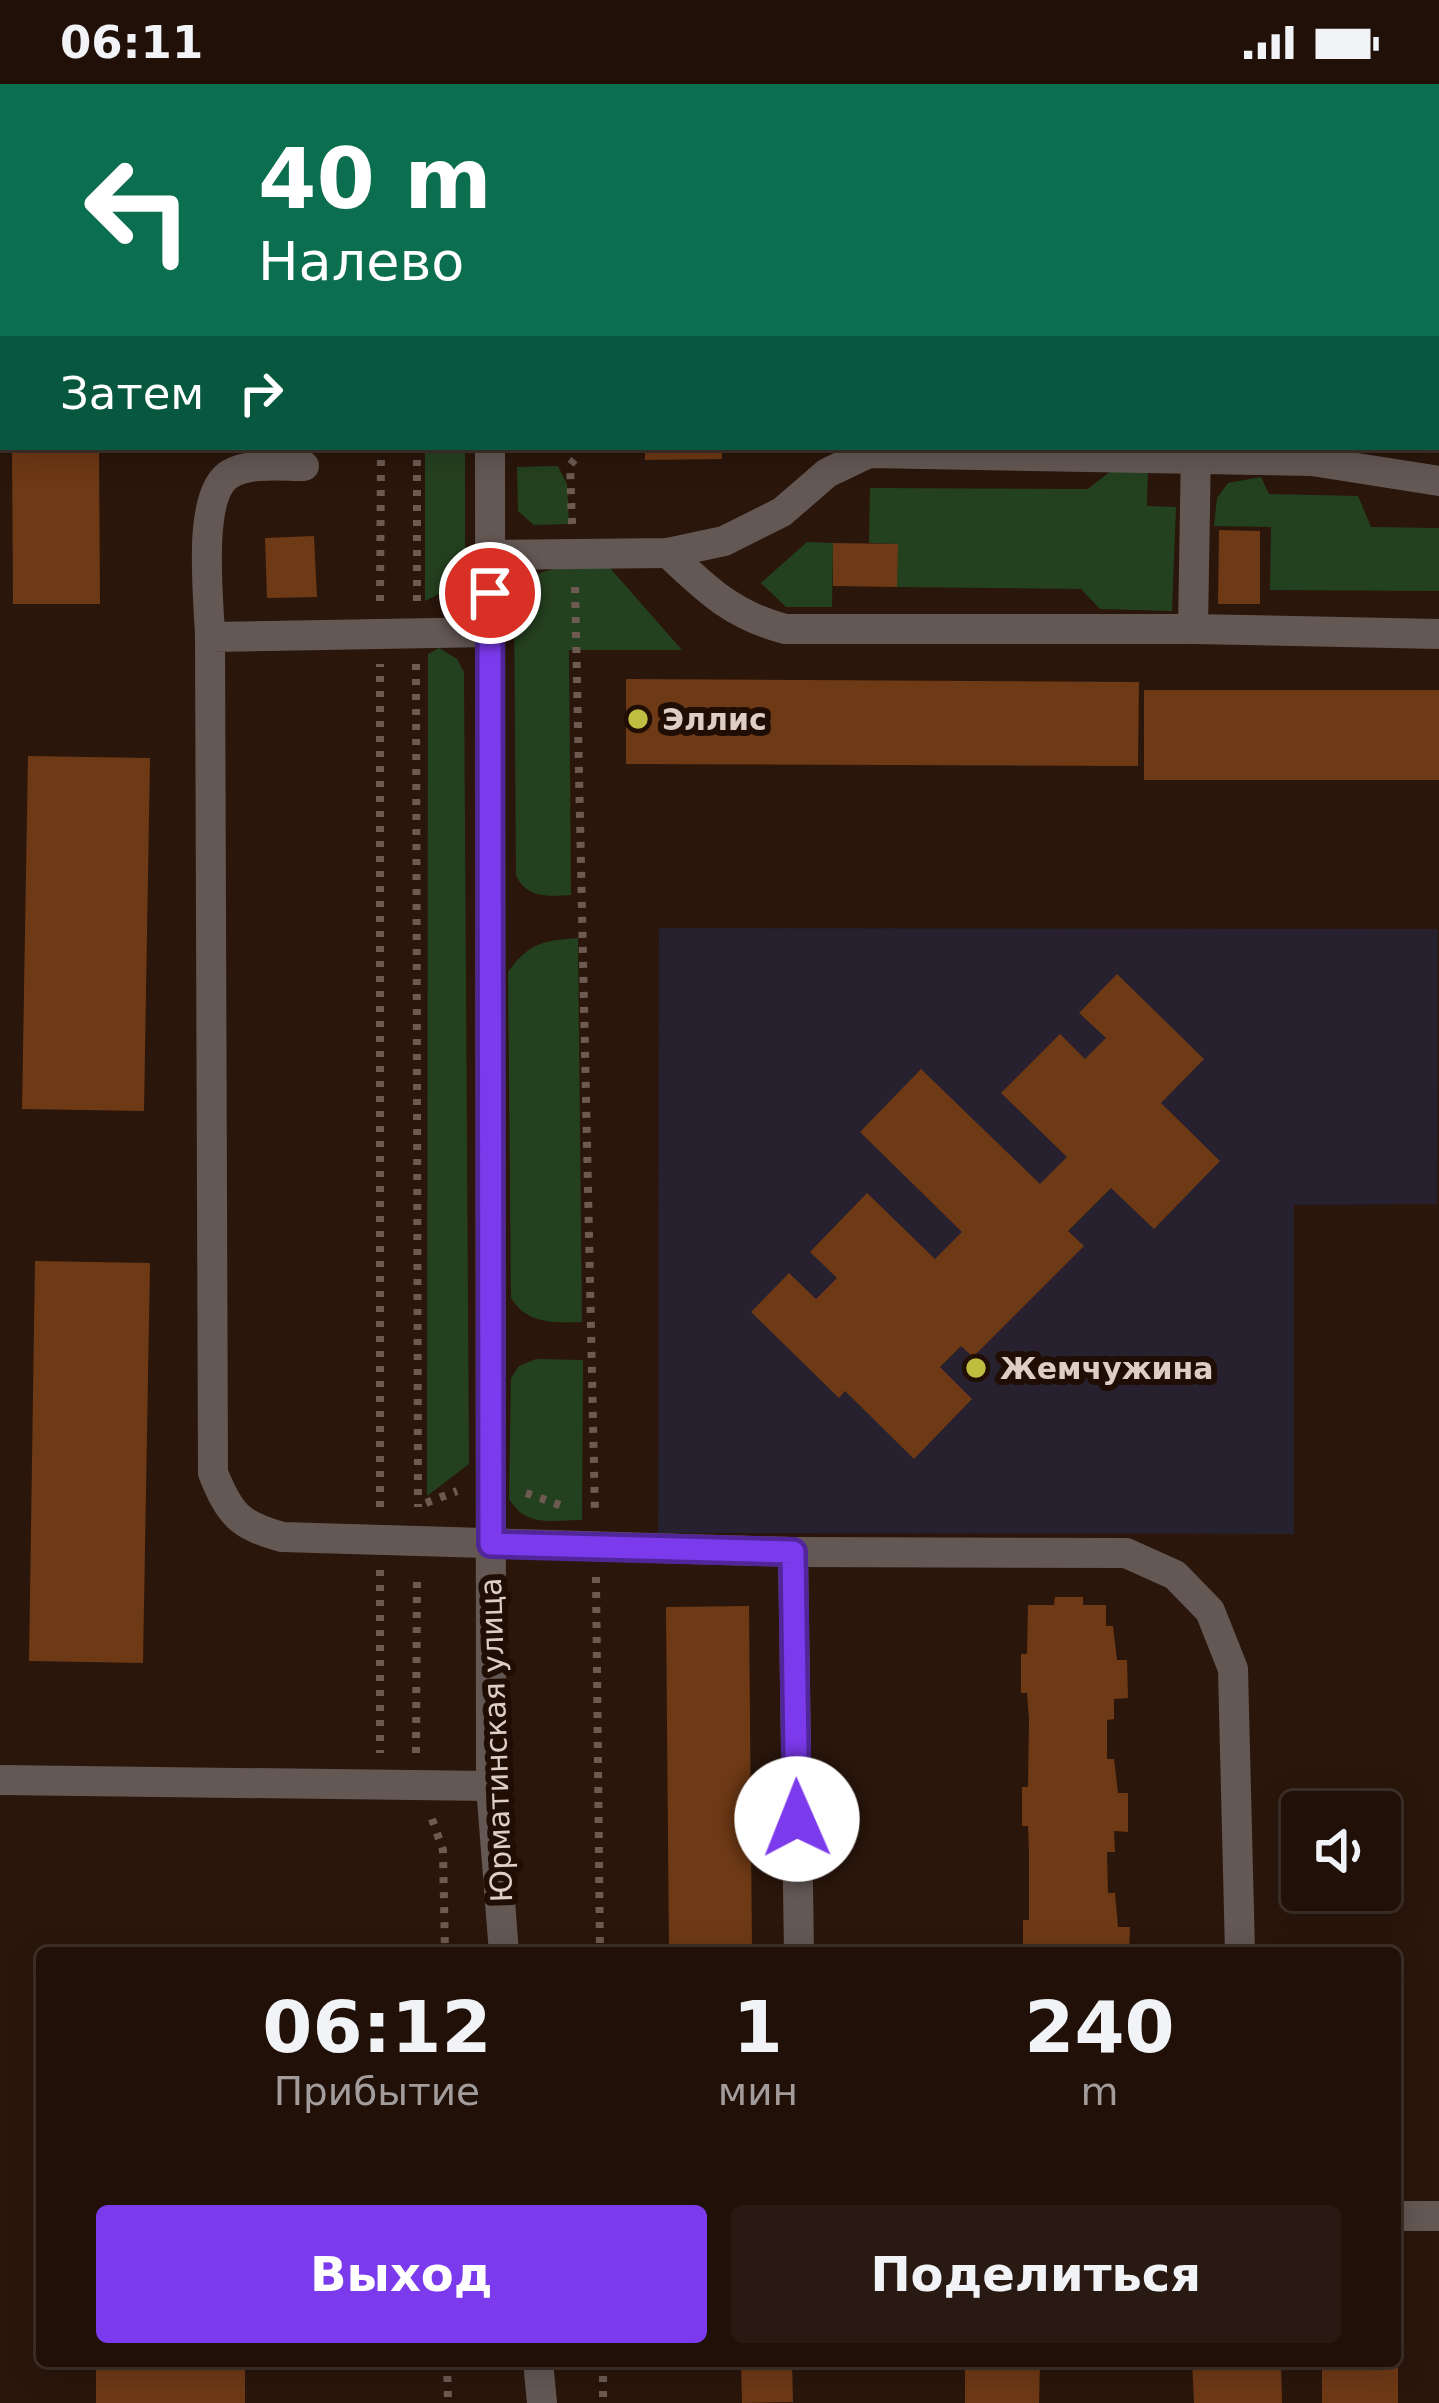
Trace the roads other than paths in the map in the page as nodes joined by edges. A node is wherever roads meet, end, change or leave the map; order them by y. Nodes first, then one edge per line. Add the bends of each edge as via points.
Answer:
1 (490, 450) edge
2 (1196, 452) edge
3 (304, 466) dead end
4 (1439, 481) edge
5 (668, 553) junction
6 (490, 555) junction
7 (1193, 629) junction
8 (490, 632) junction
9 (1439, 634) edge
10 (209, 637) junction
11 (491, 1544) junction
12 (793, 1552) junction
13 (0, 1780) edge
14 (491, 1786) junction
15 (504, 1947) edge
16 (799, 1947) edge
17 (1240, 1947) edge
18 (1401, 2216) edge
19 (1439, 2216) edge
20 (539, 2367) edge
21 (542, 2403) edge

1 - 6 street, Юрматинская улица
2 - 4 street
2 - 5 street via 869,454 827,472 782,512 724,541
2 - 7 street
3 - 10 street via 251,467 213,490
5 - 6 street
5 - 7 street via 721,603 785,629
6 - 8 street, Юрматинская улица
7 - 9 street
8 - 10 street
8 - 11 street, Юрматинская улица
10 - 11 street via 213,1473 226,1505 248,1528 282,1537
11 - 12 street
11 - 14 street, Юрматинская улица
12 - 16 street
12 - 17 street via 1126,1553 1175,1575 1210,1611 1233,1669
13 - 14 street
14 - 15 street, Юрматинская улица
18 - 19 street
20 - 21 street

